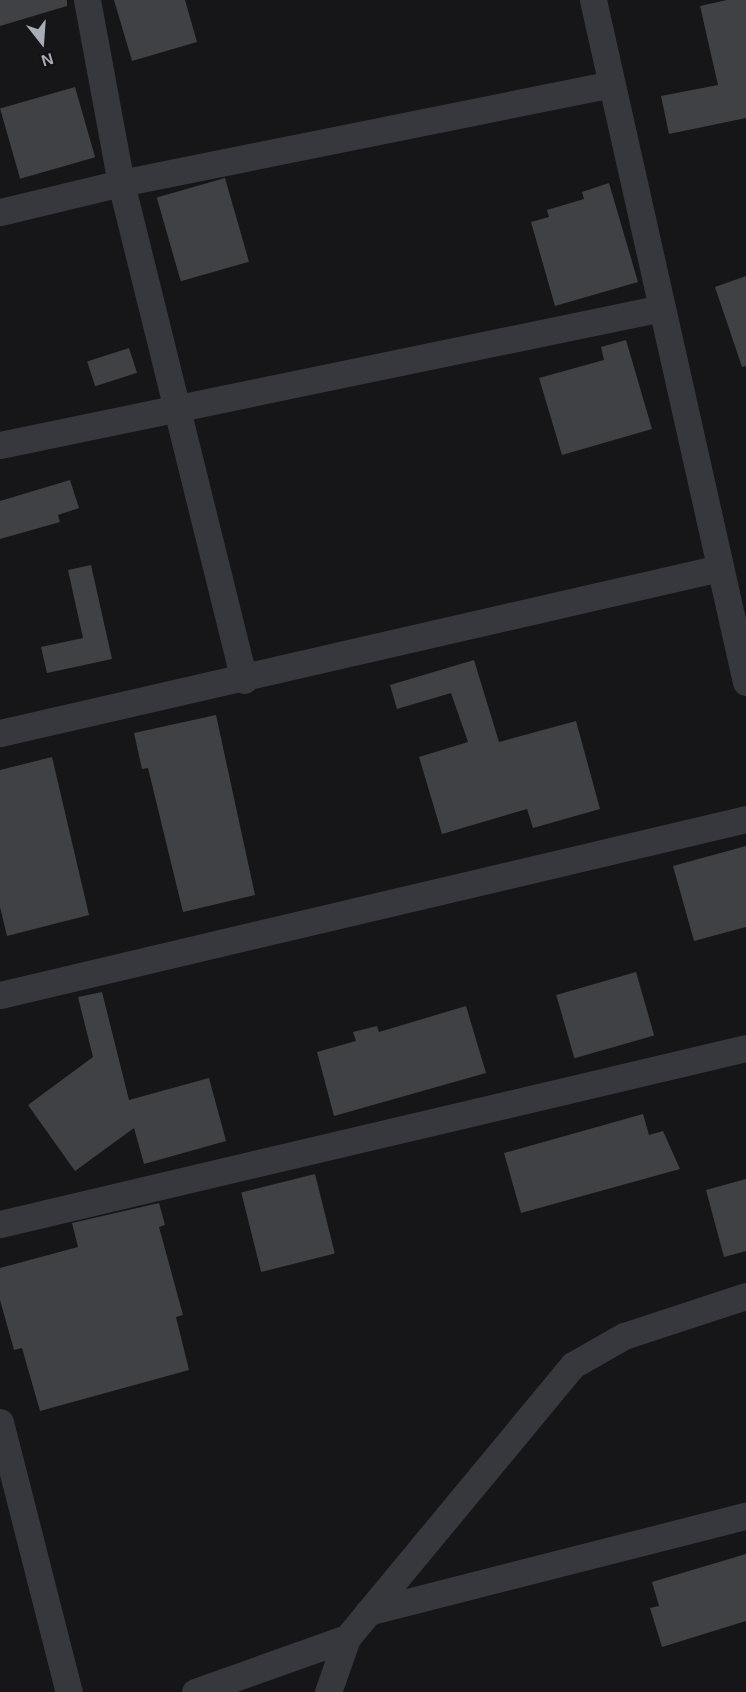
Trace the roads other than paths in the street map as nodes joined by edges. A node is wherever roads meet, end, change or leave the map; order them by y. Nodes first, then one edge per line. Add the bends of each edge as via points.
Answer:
1 (87, 0) edge
2 (593, 0) edge
3 (611, 84) junction
4 (121, 183) junction
5 (0, 212) edge
6 (662, 308) junction
7 (176, 407) junction
8 (0, 445) edge
9 (720, 568) junction
10 (244, 680) junction
11 (746, 682) edge
12 (0, 734) edge
13 (746, 819) edge
14 (0, 995) edge
15 (746, 1048) edge
16 (0, 1224) edge
17 (746, 1296) edge
18 (0, 1422) edge
19 (746, 1516) edge
20 (368, 1612) junction
21 (347, 1638) junction
22 (69, 1692) edge
23 (195, 1692) edge
24 (328, 1692) edge

1 - 4 street
2 - 3 street
3 - 4 street
3 - 6 street
4 - 5 street
4 - 7 street
6 - 7 street
6 - 9 street
7 - 8 street
7 - 10 street
9 - 10 street
9 - 11 street
10 - 12 street
13 - 14 street
15 - 16 street
17 - 20 street via 624,1336 573,1365
18 - 22 street
19 - 20 street
20 - 21 street
21 - 23 street
21 - 24 street

